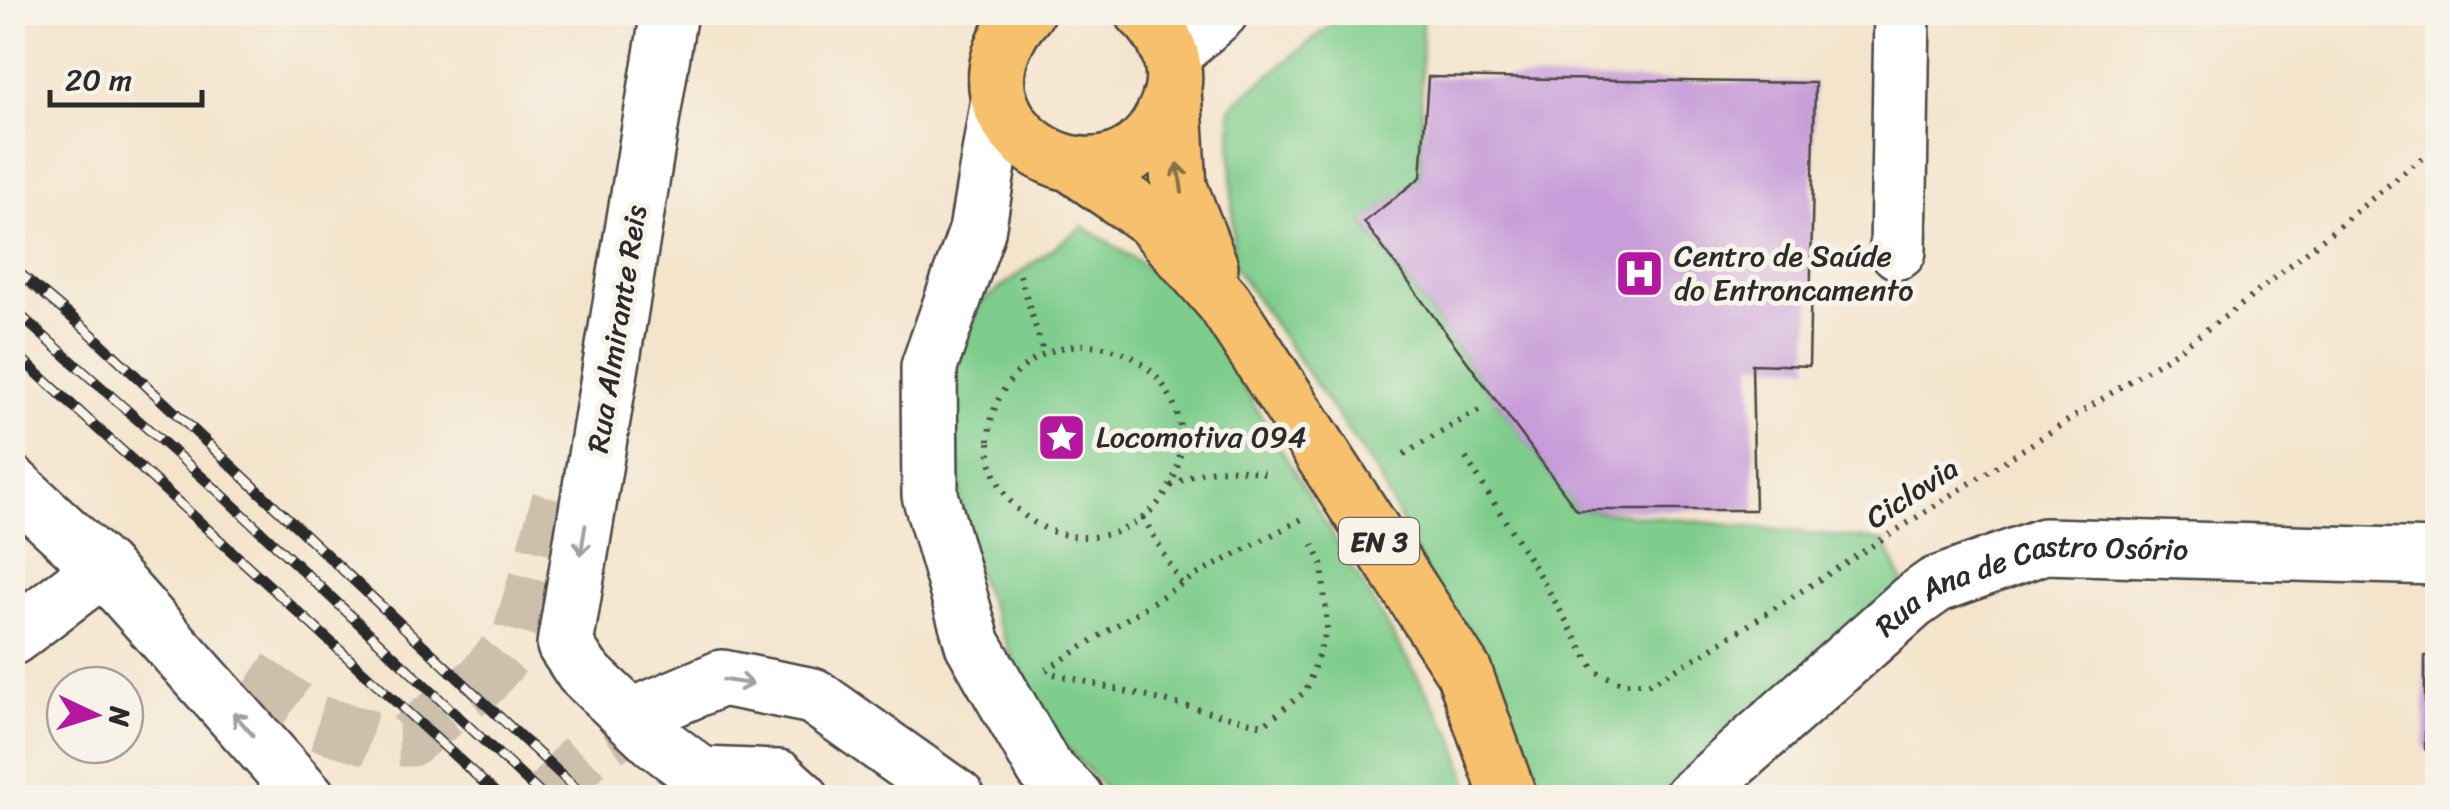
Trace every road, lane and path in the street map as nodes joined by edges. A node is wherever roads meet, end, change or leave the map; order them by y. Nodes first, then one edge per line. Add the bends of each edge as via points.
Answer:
1 (643, 12) edge
2 (669, 12) edge
3 (986, 12) edge
4 (1026, 12) edge
5 (1220, 12) edge
6 (1902, 12) edge
7 (1162, 53) edge
8 (998, 82) junction
9 (2438, 145) edge
10 (1056, 160) junction
11 (977, 232) junction
12 (1898, 251) dead end
13 (1020, 273) dead end
14 (1224, 302) junction
15 (1044, 355) junction
16 (1484, 407) dead end
17 (12, 444) edge
18 (1404, 454) dead end
19 (1466, 458) dead end
20 (1272, 474) dead end
21 (12, 484) edge
22 (1171, 486) junction
23 (561, 494) tunnel mouth
24 (1291, 504) dead end
25 (1312, 514) dead end
26 (1143, 517) junction
27 (1300, 519) junction
28 (2438, 557) edge
29 (103, 568) junction
30 (1181, 584) junction
31 (12, 638) edge
32 (249, 677) tunnel mouth
33 (647, 710) tunnel mouth
34 (1509, 796) edge
35 (308, 798) edge
36 (801, 798) edge
37 (958, 798) edge
38 (1075, 798) edge
39 (1690, 798) edge

1 - 23 street, Rua Almirante Reis
2 -> 36 street, Rua Almirante Reis via 566,645 583,672 701,774 779,778
3 - 8 main road, EN 3
4 - 8 main road via 1009,32
5 - 7 street
6 - 12 street
7 - 10 main road via 1162,123 1138,149 1107,164
14 -> 7 main road, EN 3 via 1179,187
8 - 10 main road, EN 3 via 1014,131
8 - 11 street
9 - 19 path, Ciclovia via 2178,351 1650,683 1621,683 1596,671
10 - 11 street
10 - 14 main road, EN 3 via 1150,219
11 - 38 street via 929,367 930,495 973,644 1044,768
13 - 15 path
14 - 34 main road, EN 3 via 1464,672
15 - 22 path via 1085,344 1118,350 1146,366 1168,391 1180,422
15 - 26 path via 1006,386 993,414 989,445 1010,502 1062,535 1093,538
16 - 18 path
17 - 32 street via 145,558
20 - 22 path via 1226,467
21 - 29 street
22 - 26 path
24 - 27 path
25 - 27 path
26 - 30 path
27 - 30 path
27 - 30 path via 1322,564 1327,629 1306,691 1263,725 1043,672
28 - 39 street, Rua Ana de Castro Osório via 2044,546 1936,584
29 - 31 street
35 -> 29 street
33 -> 37 street via 722,678 813,696

